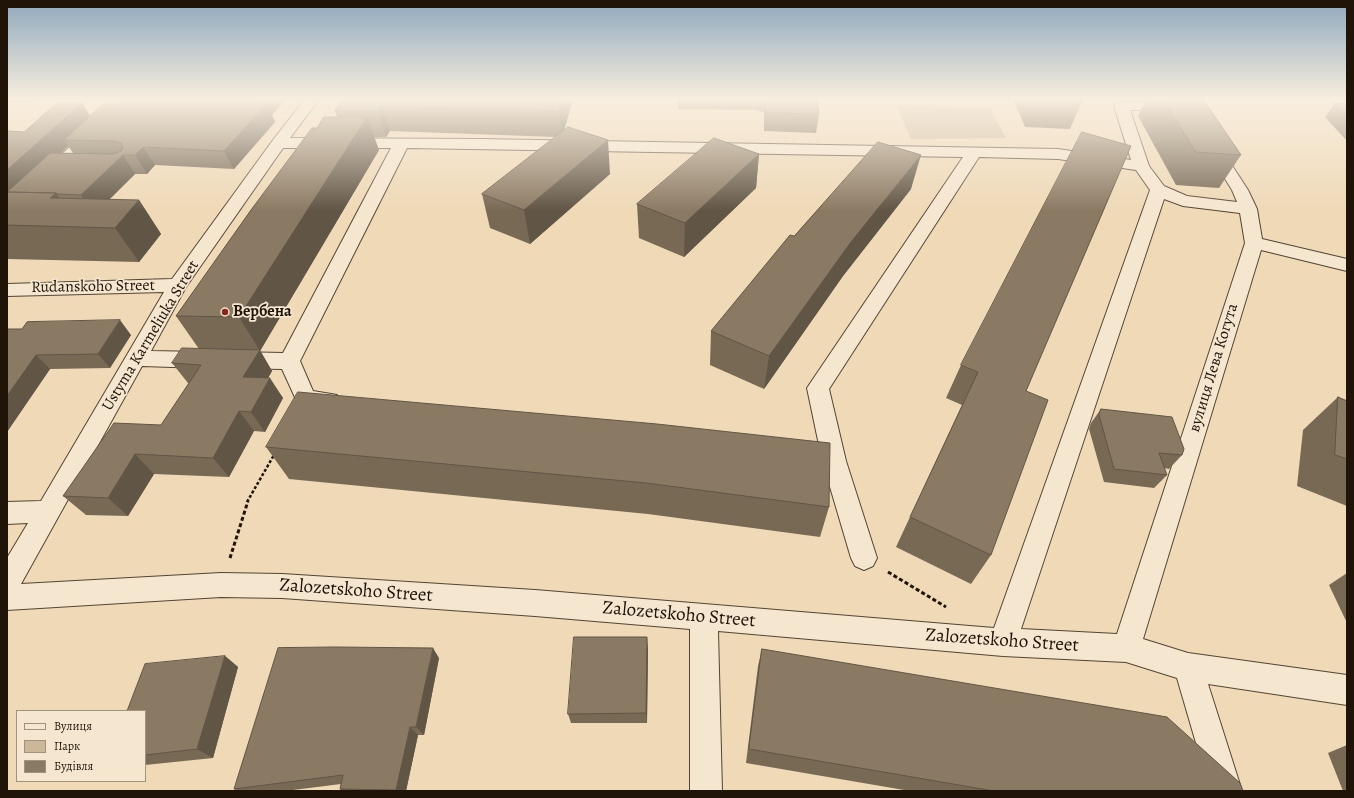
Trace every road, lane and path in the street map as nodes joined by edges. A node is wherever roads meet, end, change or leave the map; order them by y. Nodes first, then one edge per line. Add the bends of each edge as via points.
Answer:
1 (90, 136) edge
2 (283, 136) edge
3 (1131, 136) edge
4 (1206, 136) edge
5 (278, 143) junction
6 (401, 145) junction
7 (974, 153) junction
8 (60, 165) junction
9 (82, 165) edge
10 (1141, 166) junction
11 (1158, 190) junction
12 (1248, 209) junction
13 (7, 214) edge
14 (7, 218) edge
15 (29, 219) edge
16 (1254, 243) junction
17 (1347, 265) edge
18 (178, 285) junction
19 (7, 290) edge
20 (137, 358) junction
21 (289, 361) junction
22 (353, 404) edge
23 (275, 453) edge
24 (778, 455) edge
25 (834, 461) junction
26 (48, 511) junction
27 (7, 513) edge
28 (864, 558) joint
29 (7, 583) edge
30 (221, 585) junction
31 (7, 597) edge
32 (937, 602) dead end
33 (704, 617) junction
34 (1003, 642) junction
35 (1126, 648) junction
36 (1188, 668) junction
37 (1347, 690) edge
38 (706, 791) edge
39 (1226, 791) edge

1 - 8 street
2 - 5 street, Ustyma Karmeliuka Street
3 - 10 street
4 - 12 street, вулиця Лева Когута via 1240,190
5 - 6 street
5 - 18 street, Ustyma Karmeliuka Street
6 - 7 street via 480,144
6 - 21 street
7 - 10 street via 1058,154
7 - 25 street via 818,388
8 - 9 street
8 - 13 street
10 - 11 street
11 - 12 street via 1183,201
11 - 34 street
12 - 16 street, вулиця Лева Когута
14 - 15 street
16 - 17 street
16 - 35 street, вулиця Лева Когута
18 - 19 street, Rudanskoho Street
18 - 20 street, Ustyma Karmeliuka Street
20 - 21 street
20 - 26 street, Ustyma Karmeliuka Street
21 - 22 street via 306,398
23 - 30 path via 248,500
24 - 25 street
25 - 28 street
26 - 27 street
26 - 29 street, Ustyma Karmeliuka Street
28 - 32 path
30 - 31 street, Zalozetskoho Street
30 - 33 street, Zalozetskoho Street via 282,586 535,602
33 - 34 street, Zalozetskoho Street
33 - 38 street
34 - 35 street, Zalozetskoho Street
35 - 36 street, Zalozetskoho Street
36 - 37 street, Zalozetskoho Street
36 - 39 street

